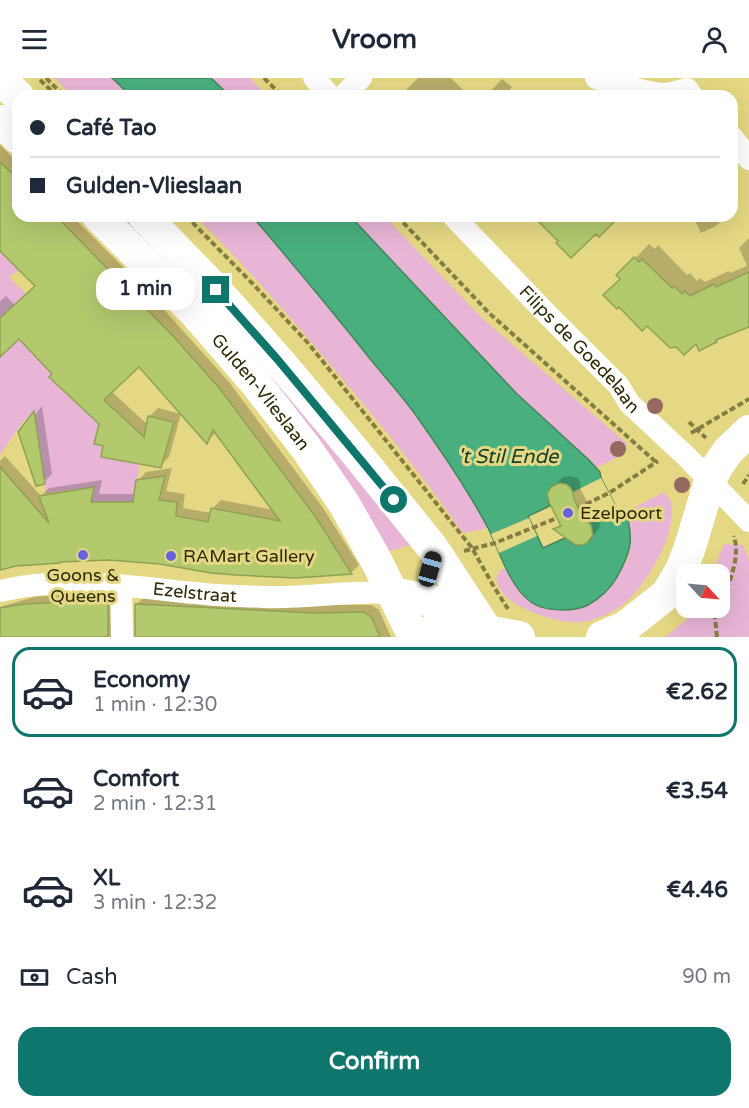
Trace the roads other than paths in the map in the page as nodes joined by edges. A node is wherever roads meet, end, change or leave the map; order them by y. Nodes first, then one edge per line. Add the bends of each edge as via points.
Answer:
1 (314, 78) edge
2 (361, 78) edge
3 (596, 78) edge
4 (0, 79) edge
5 (12, 90) edge
6 (325, 90) edge
7 (349, 90) edge
8 (643, 90) edge
9 (0, 121) edge
10 (12, 132) edge
11 (738, 145) edge
12 (749, 159) edge
13 (104, 222) edge
14 (150, 222) edge
15 (459, 222) edge
16 (749, 431) edge
17 (749, 457) edge
18 (718, 489) junction
19 (741, 527) edge
20 (432, 547) junction
21 (700, 564) edge
22 (121, 586) junction
23 (388, 586) junction
24 (0, 591) edge
25 (676, 605) edge
26 (503, 633) edge
27 (122, 637) edge
28 (414, 637) edge
29 (426, 637) edge
30 (602, 637) edge
31 (639, 637) edge

1 - 6 street
2 - 7 street
3 - 8 street
4 - 5 main road
9 - 10 main road
11 - 12 street
13 - 23 main road, Gulden-Vlieslaan via 195,313 254,381 343,502
14 - 20 main road, Gulden-Vlieslaan via 278,360
15 - 18 street, Filips de Goedelaan via 618,385 630,404
16 - 18 main road via 717,467
17 - 18 main road via 734,477
18 - 19 street, Filips de Goedelaan
18 - 21 main road
18 - 30 main road via 668,594 625,627
20 - 23 main road via 430,569 423,577
20 - 26 main road, Gulden-Vlieslaan
22 - 23 street, Ezelstraat via 268,597 371,592
22 - 24 street, Ezelstraat via 66,583
22 - 27 street
23 - 26 main road
23 - 28 main road, Gulden-Vlieslaan
25 - 31 main road
26 - 29 main road via 449,624 430,631

